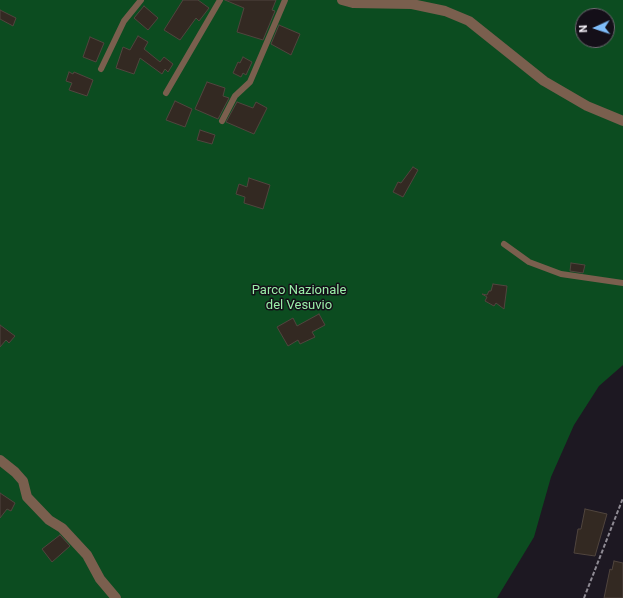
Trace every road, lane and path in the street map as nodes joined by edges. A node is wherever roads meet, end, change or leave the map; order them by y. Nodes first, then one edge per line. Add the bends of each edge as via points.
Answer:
1 (141, 0) edge
2 (220, 0) edge
3 (285, 0) edge
4 (342, 0) edge
5 (101, 70) dead end
6 (166, 93) dead end
7 (222, 121) dead end
8 (623, 121) edge
9 (504, 244) dead end
10 (623, 283) edge
11 (0, 460) edge
12 (623, 498) edge
13 (116, 598) edge
14 (584, 598) edge

1 - 5 lane via 124,21
2 - 6 lane
3 - 7 lane via 250,82 235,96
4 - 8 street via 352,3 412,4 445,11 469,21 544,81 587,106
9 - 10 lane via 529,262 561,274
11 - 13 street via 23,481 28,497 49,520 62,528 87,555 100,579
12 - 14 path

